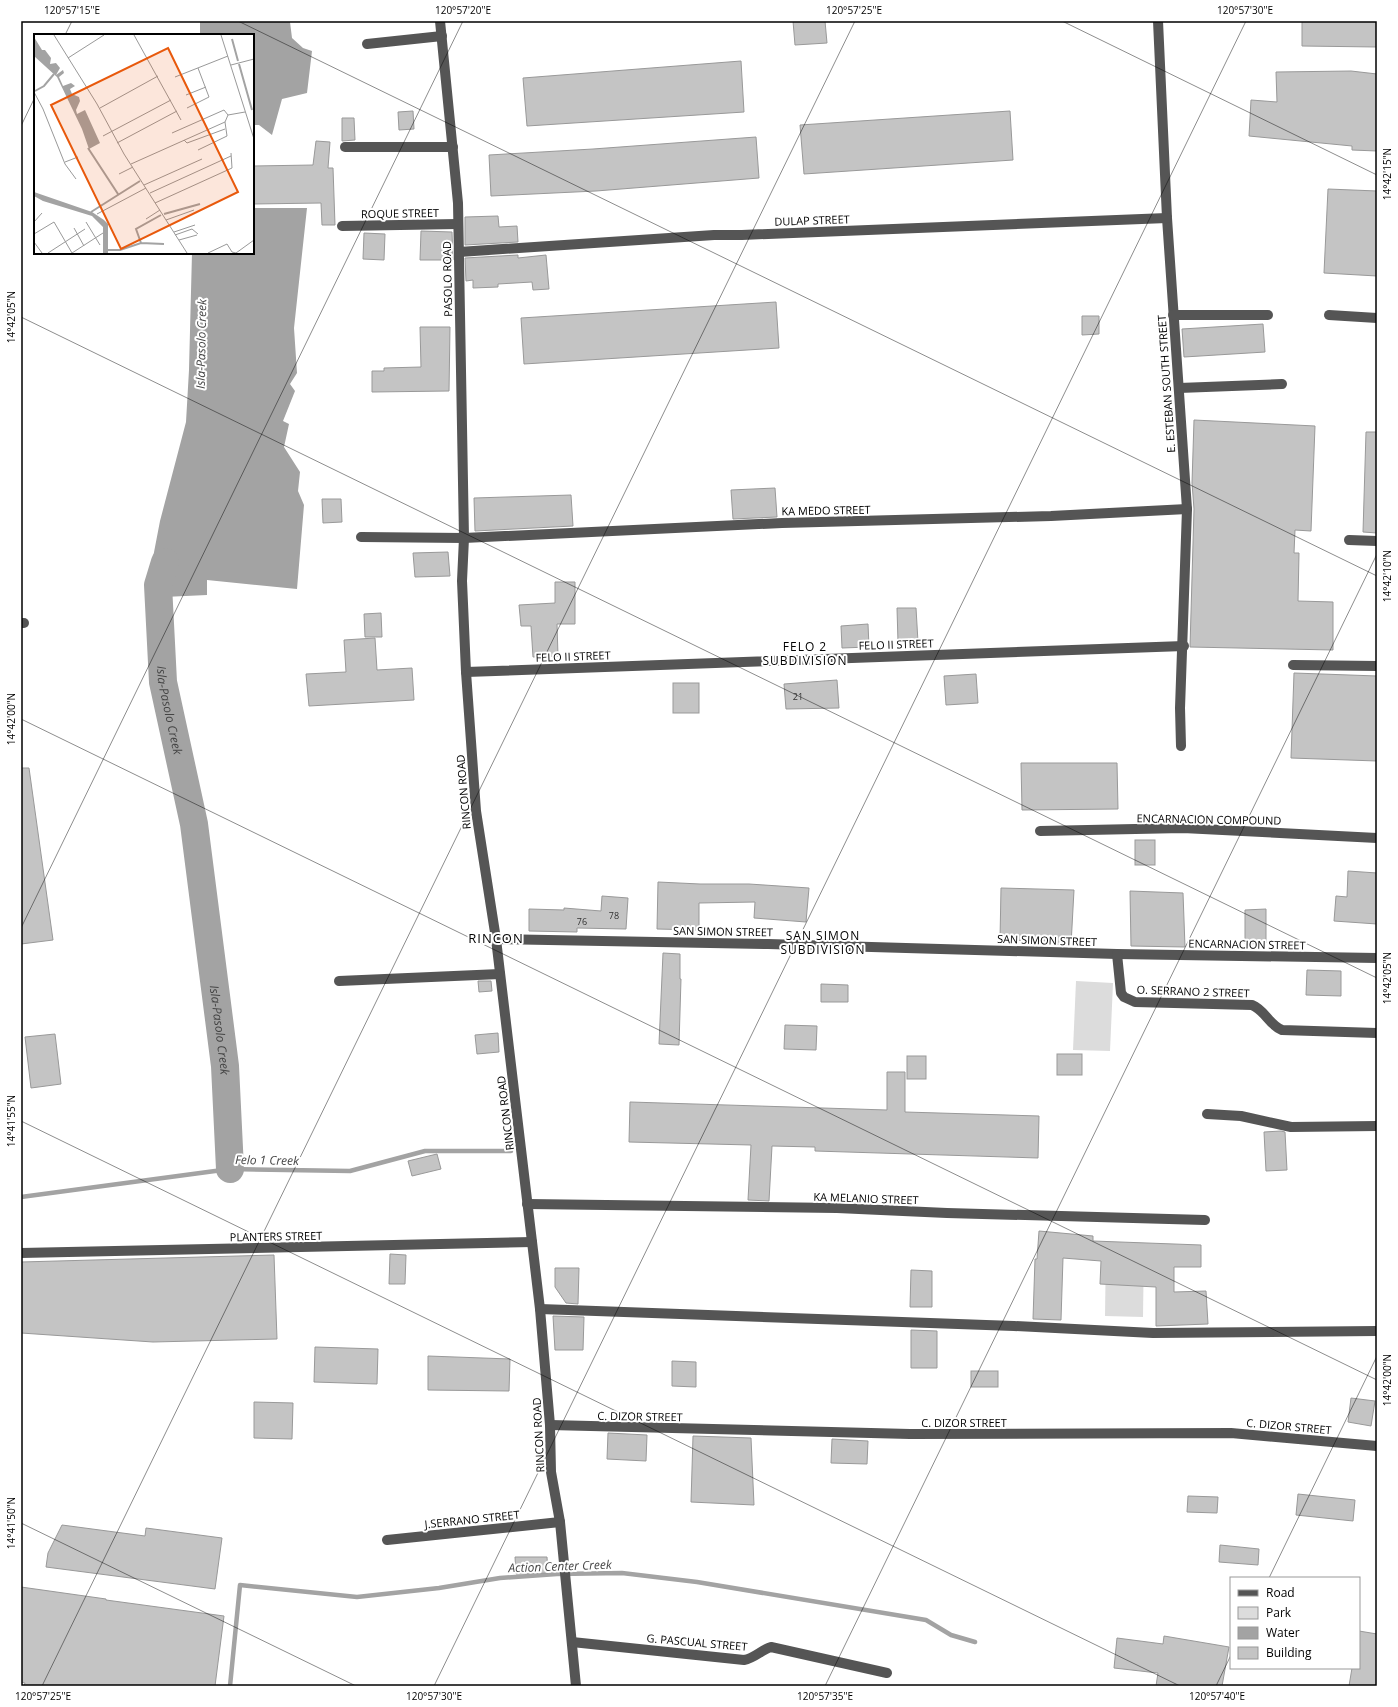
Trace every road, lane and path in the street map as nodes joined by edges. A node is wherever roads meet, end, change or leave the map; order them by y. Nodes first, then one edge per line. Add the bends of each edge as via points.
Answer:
1 (440, 21) edge
2 (1158, 21) edge
3 (442, 36) junction
4 (367, 44) dead end
5 (345, 147) dead end
6 (453, 147) junction
7 (1166, 218) junction
8 (458, 224) junction
9 (342, 226) dead end
10 (459, 252) junction
11 (1268, 314) dead end
12 (1174, 315) junction
13 (1329, 315) dead end
14 (1377, 318) edge
15 (1282, 384) dead end
16 (1179, 388) junction
17 (1187, 509) junction
18 (361, 537) dead end
19 (464, 538) junction
20 (1350, 540) dead end
21 (1377, 541) edge
22 (1184, 646) junction
23 (1294, 665) dead end
24 (1377, 666) edge
25 (466, 672) junction
26 (1181, 746) dead end
27 (1040, 831) dead end
28 (1377, 838) edge
29 (496, 939) junction
30 (1117, 954) junction
31 (1377, 958) edge
32 (500, 974) junction
33 (339, 981) dead end
34 (1377, 1033) edge
35 (1207, 1114) dead end
36 (1377, 1126) edge
37 (527, 1204) junction
38 (1205, 1220) dead end
39 (532, 1242) junction
40 (21, 1253) edge
41 (540, 1309) junction
42 (1377, 1331) edge
43 (550, 1425) junction
44 (1377, 1446) edge
45 (560, 1522) junction
46 (387, 1540) dead end
47 (572, 1642) junction
48 (887, 1673) dead end
49 (576, 1686) edge

1 - 3 street, PASOLO ROAD
2 - 7 street, E. ESTEBAN SOUTH STREET
3 - 4 street
3 - 6 street, PASOLO ROAD
5 - 6 street
6 - 8 street, PASOLO ROAD
7 - 10 street, DULAP STREET via 714,235
7 - 12 street, E. ESTEBAN SOUTH STREET
8 - 9 street, ROQUE STREET
8 - 10 street, PASOLO ROAD
10 - 19 street, PASOLO ROAD
11 - 12 street
12 - 16 street, E. ESTEBAN SOUTH STREET
13 - 14 street
15 - 16 street
16 - 17 street, E. ESTEBAN SOUTH STREET
17 - 19 street, KA MEDO STREET via 1051,516 774,523
17 - 22 street, E. ESTEBAN SOUTH STREET
18 - 19 street, KA MEDO STREET
19 - 25 street, RINCON ROAD via 462,581
20 - 21 street
22 - 25 street, FELO II STREET
22 - 26 street, E. ESTEBAN SOUTH STREET via 1180,708
23 - 24 street
25 - 29 street, RINCON ROAD via 476,811
27 - 28 street, ENCARNACION COMPOUND via 1183,828
29 - 30 street, SAN SIMON STREET
29 - 32 street, RINCON ROAD
30 - 31 street, ENCARNACION STREET
30 - 34 street, O. SERRANO 2 STREET via 1121,993 1129,1001 1252,1005 1258,1007 1271,1024 1282,1030
32 - 33 street
32 - 37 street, RINCON ROAD
35 - 36 street via 1241,1116 1291,1127
37 - 38 street, KA MELANIO STREET via 837,1208
37 - 39 street, RINCON ROAD
39 - 40 street, PLANTERS STREET
39 - 41 street, RINCON ROAD
41 - 42 street via 1153,1333
41 - 43 street, RINCON ROAD
43 - 44 street, C. DIZOR STREET via 910,1434 1231,1433
43 - 45 street, RINCON ROAD via 551,1472
45 - 46 street, J.SERRANO STREET
45 - 47 street, RINCON ROAD
47 - 48 street, G. PASCUAL STREET via 744,1660 751,1659 771,1647
47 - 49 street, RINCON ROAD

